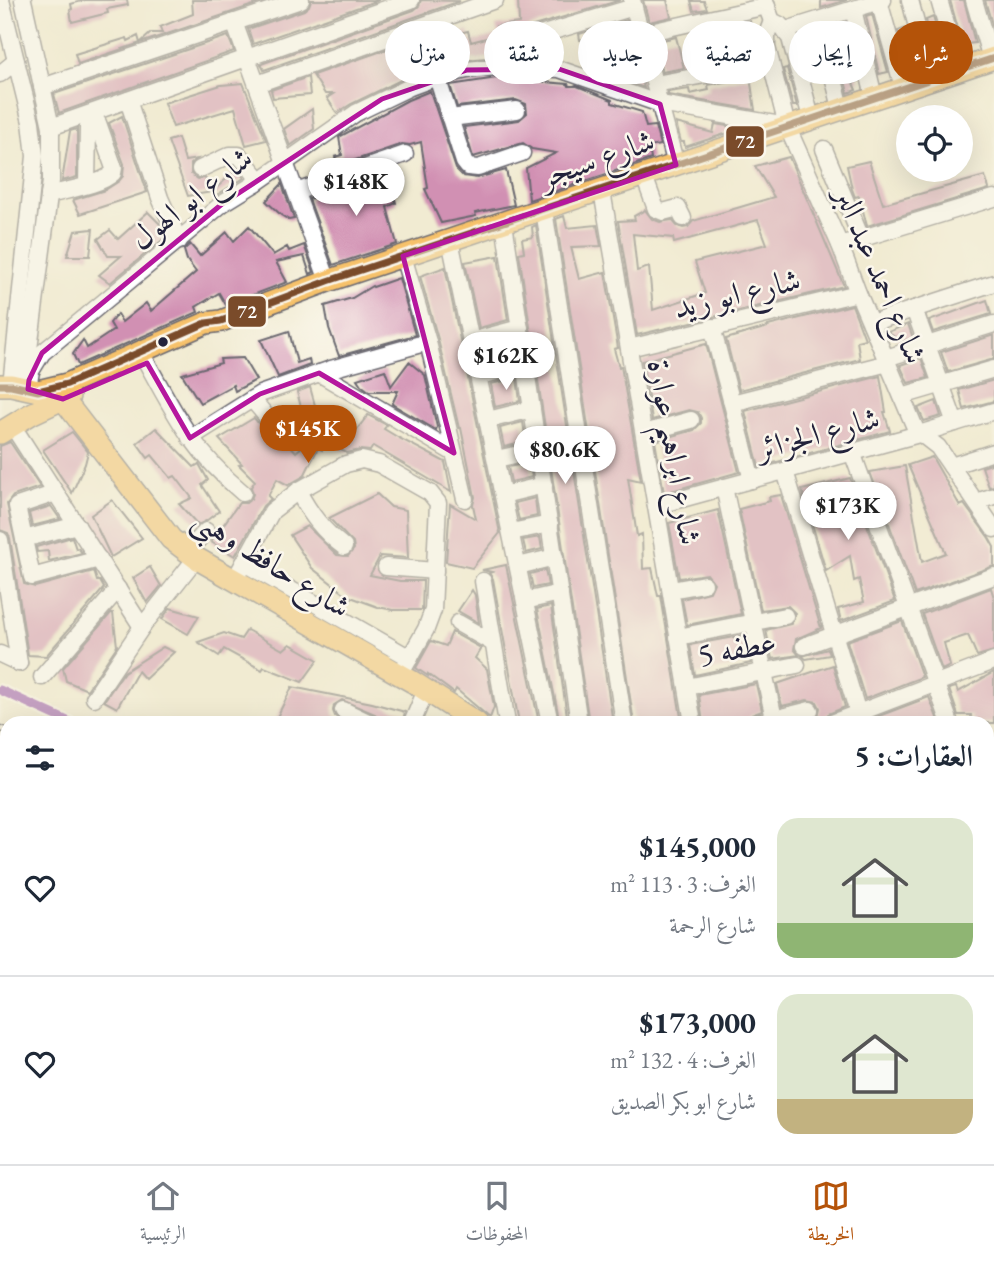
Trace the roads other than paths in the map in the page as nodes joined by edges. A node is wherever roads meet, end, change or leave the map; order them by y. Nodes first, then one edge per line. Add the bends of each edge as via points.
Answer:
1 (23, 0) edge
2 (301, 0) edge
3 (411, 0) edge
4 (495, 0) edge
5 (910, 0) edge
6 (939, 0) edge
7 (974, 0) edge
8 (7, 1) edge
9 (881, 1) edge
10 (633, 3) edge
11 (768, 9) edge
12 (853, 9) junction
13 (819, 20) junction
14 (638, 21) edge
15 (915, 21) edge
16 (945, 21) edge
17 (234, 22) junction
18 (564, 26) edge
19 (668, 29) edge
20 (786, 30) junction
21 (5, 38) edge
22 (247, 58) junction
23 (992, 58) edge
24 (16, 61) junction
25 (973, 64) edge
26 (470, 70) edge
27 (0, 75) edge
28 (775, 80) edge
29 (257, 84) junction
30 (418, 84) edge
31 (439, 84) edge
32 (654, 84) edge
33 (915, 84) edge
34 (42, 87) junction
35 (903, 88) junction
36 (874, 97) junction
37 (128, 100) junction
38 (660, 104) junction
39 (841, 108) junction
40 (517, 110) dead end
41 (450, 118) junction
42 (811, 118) junction
43 (787, 126) junction
44 (51, 127) junction
45 (824, 149) dead end
46 (522, 153) dead end
47 (404, 154) dead end
48 (285, 162) junction
49 (676, 165) junction
50 (200, 169) dead end
51 (644, 176) junction
52 (256, 183) junction
53 (87, 184) dead end
54 (603, 191) junction
55 (296, 192) junction
56 (49, 195) junction
57 (994, 198) edge
58 (544, 210) junction
59 (683, 218) dead end
60 (504, 223) junction
61 (861, 238) junction
62 (450, 240) junction
63 (179, 241) junction
64 (840, 245) junction
65 (403, 256) junction
66 (328, 281) junction
67 (993, 287) edge
68 (858, 293) junction
69 (914, 309) junction
70 (221, 321) junction
71 (871, 323) junction
72 (994, 324) edge
73 (712, 327) junction
74 (520, 328) junction
75 (471, 341) junction
76 (428, 342) junction
77 (927, 345) junction
78 (629, 348) junction
79 (887, 361) junction
80 (147, 363) junction
81 (526, 365) junction
82 (994, 369) edge
83 (319, 373) junction
84 (479, 376) junction
85 (941, 384) junction
86 (17, 386) edge
87 (902, 396) junction
88 (63, 399) junction
89 (252, 399) junction
90 (732, 403) junction
91 (533, 409) junction
92 (994, 411) edge
93 (488, 420) junction
94 (691, 420) dead end
95 (955, 423) junction
96 (6, 429) edge
97 (644, 433) junction
98 (919, 434) junction
99 (283, 436) dead end
100 (190, 439) junction
101 (538, 450) junction
102 (852, 452) junction
103 (994, 452) edge
104 (454, 453) junction
105 (496, 459) junction
106 (951, 466) junction
107 (785, 471) junction
108 (752, 480) junction
109 (544, 485) junction
110 (724, 487) junction
111 (298, 491) junction
112 (56, 493) junction
113 (243, 493) dead end
114 (503, 495) junction
115 (994, 496) edge
116 (465, 499) dead end
117 (976, 502) junction
118 (656, 506) junction
119 (550, 524) junction
120 (77, 525) junction
121 (994, 528) edge
122 (206, 531) dead end
123 (511, 532) junction
124 (24, 539) junction
125 (0, 540) edge
126 (344, 547) dead end
127 (191, 555) junction
128 (555, 557) junction
129 (99, 559) junction
130 (518, 566) junction
131 (386, 567) dead end
132 (435, 571) junction
133 (239, 572) junction
134 (994, 576) edge
135 (483, 581) dead end
136 (704, 584) dead end
137 (118, 589) junction
138 (670, 590) junction
139 (560, 593) junction
140 (525, 601) junction
141 (908, 608) junction
142 (785, 616) dead end
143 (458, 623) dead end
144 (753, 623) junction
145 (142, 627) junction
146 (835, 635) junction
147 (678, 637) junction
148 (493, 643) junction
149 (804, 646) dead end
150 (0, 654) edge
151 (994, 661) edge
152 (797, 665) dead end
153 (405, 666) junction
154 (764, 673) junction
155 (42, 677) dead end
156 (936, 684) junction
157 (687, 687) junction
158 (426, 690) junction
159 (94, 698) dead end
160 (343, 710) dead end
161 (810, 710) dead end
162 (355, 716) edge
163 (415, 716) edge
164 (466, 716) edge
165 (506, 716) edge
166 (549, 716) edge
167 (578, 716) edge
168 (623, 716) edge
169 (692, 716) edge
170 (768, 716) edge
171 (790, 716) edge
172 (859, 716) edge
173 (864, 716) edge
174 (947, 716) edge

1 - 34 street
2 - 17 street
3 - 22 street
4 - 29 street
5 - 15 street
6 - 16 street
7 - 23 street
8 - 21 street
9 - 12 street
9 - 35 street
10 - 14 street
10 - 18 street
11 - 19 street
11 - 20 street
12 - 13 street
12 - 36 street
13 - 20 street
13 - 39 street
17 - 22 street
17 - 34 street
20 - 42 street
21 - 24 street
22 - 29 street
22 - 37 street
23 - 25 main road, شارع سيجر
24 - 27 street
24 - 86 street via 32,122 35,156
26 - 38 street, شارع ابو الهول via 559,69
28 - 43 street, شارع احمد عبد البر
29 - 48 street
30 - 48 street, شارع ابو الهول via 365,108
31 - 41 street
32 - 38 street
33 - 35 main road, شارع سيجر
34 - 44 street
35 - 36 main road, شارع سيجر
36 - 39 main road, شارع سيجر
37 - 44 street
37 - 63 street via 162,205
38 - 43 street, شارع ابو الهول
38 - 49 street
39 - 42 main road, شارع سيجر
40 - 41 street
41 - 46 street via 468,167
42 - 43 main road, شارع سيجر
43 - 49 main road, شارع سيجر
43 - 64 street, شارع احمد عبد البر
44 - 56 street
45 - 61 street
47 - 55 street
48 - 52 street, شارع ابو الهول
48 - 55 street
49 - 51 main road, شارع سيجر
50 - 52 street via 239,155 255,174
51 - 54 main road, شارع سيجر
51 - 59 street via 656,209 678,208
52 - 63 street, شارع ابو الهول via 222,204
53 - 56 street
54 - 58 main road, شارع سيجر
54 - 78 street, شارع ابراهيم عوارة
55 - 66 street
56 - 86 street
57 - 61 street
58 - 60 main road, شارع سيجر
58 - 168 street
60 - 62 main road, شارع سيجر
60 - 74 street
61 - 64 street
62 - 65 main road, شارع سيجر
62 - 75 street
63 - 86 street, شارع ابو الهول via 42,354
64 - 68 street, شارع احمد عبد البر
65 - 66 main road, شارع سيجر
65 - 76 street
66 - 70 main road, شارع سيجر
67 - 69 street
68 - 71 street, شارع احمد عبد البر
68 - 73 street, شارع ابو زيد
69 - 71 street
69 - 77 street
70 - 80 main road, شارع سيجر via 198,340
70 - 86 main road, شارع سيجر via 191,328 77,380
71 - 79 street, شارع احمد عبد البر
72 - 77 street
73 - 78 street, شارع ابو زيد
73 - 90 street
74 - 75 street
74 - 81 street
75 - 84 street
76 - 83 street
76 - 104 street
77 - 79 street
77 - 85 street
78 - 97 street, شارع ابراهيم عوارة
79 - 87 street, شارع احمد عبد البر
79 - 90 street
80 - 88 main road, شارع سيجر
80 - 100 street
81 - 84 street
81 - 91 street
82 - 85 street
83 - 89 street
83 - 104 street
84 - 93 street
85 - 87 street
85 - 95 street
86 - 88 main road
87 - 98 street, شارع احمد عبد البر
88 - 96 main road, شارع سيجر
88 - 127 main road, شارع حافظ وهبى via 172,540
89 - 99 street
89 - 100 street
90 - 108 street
91 - 93 street
91 - 101 street
92 - 95 street, شارع الجزائر
93 - 105 street
94 - 97 street
95 - 98 street, شارع الجزائر
96 - 112 street
97 - 118 street, شارع ابراهيم عوارة
98 - 102 street, شارع الجزائر
98 - 106 street, شارع احمد عبد البر via 938,447
100 - 113 street
101 - 105 street
101 - 109 street
102 - 107 street, شارع الجزائر
102 - 141 street
103 - 106 street
104 - 116 street
105 - 114 street
106 - 117 street, شارع احمد عبد البر
107 - 108 street, شارع الجزائر
107 - 146 street
108 - 110 street, شارع الجزائر
109 - 114 street
109 - 119 street
110 - 118 street, شارع الجزائر
110 - 144 street
111 - 126 street via 312,517
111 - 132 street via 362,460 379,464 420,487 438,503
111 - 133 street via 272,511
112 - 120 street
112 - 124 street via 18,505
114 - 123 street
115 - 117 street
117 - 121 street, شارع احمد عبد البر
118 - 138 street, شارع ابراهيم عوارة
119 - 123 street
119 - 128 street
120 - 124 street
120 - 129 street
122 - 127 street
123 - 130 street
124 - 129 street via 32,577
125 - 150 street via 19,663
127 - 133 main road, شارع حافظ وهبى
127 - 145 street
128 - 130 street
128 - 139 street
129 - 137 street
130 - 140 street
131 - 132 street
132 - 153 street via 433,610
133 - 153 main road, شارع حافظ وهبى
134 - 141 street
135 - 148 street
136 - 138 street
137 - 145 street
137 - 155 street
138 - 147 street, شارع ابراهيم عوارة
139 - 140 street
139 - 167 street
140 - 166 street
141 - 146 street
141 - 156 street
142 - 144 street
143 - 148 street
144 - 147 street
144 - 154 street
145 - 159 street
146 - 149 street
146 - 172 street
147 - 157 street, شارع ابراهيم عوارة
148 - 165 street
151 - 156 street
152 - 154 street, عطفه 5
153 - 158 main road, شارع حافظ وهبى
154 - 157 street, عطفه 5
154 - 170 street
156 - 173 street
156 - 174 street
157 - 169 street, شارع ابراهيم عوارة
158 - 163 street
158 - 164 main road, شارع حافظ وهبى
160 - 162 street
161 - 171 street

